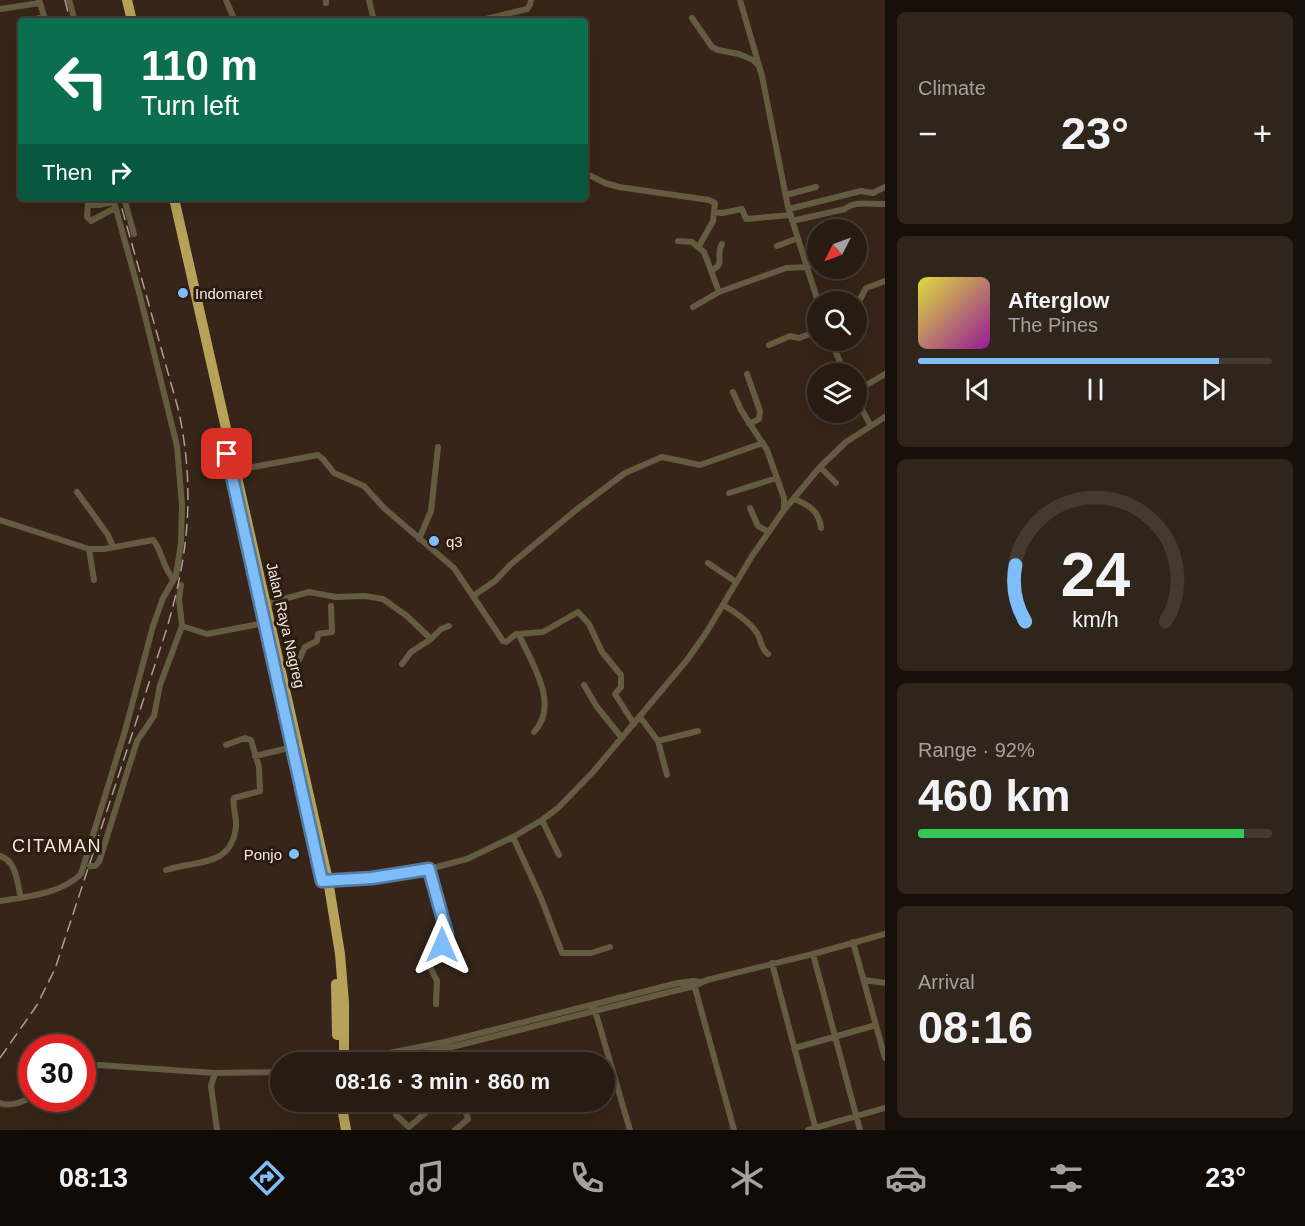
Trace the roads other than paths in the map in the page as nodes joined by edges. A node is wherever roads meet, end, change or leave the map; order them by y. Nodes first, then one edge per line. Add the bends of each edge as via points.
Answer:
1 (69, 0) edge
2 (123, 0) edge
3 (128, 0) edge
4 (226, 0) edge
5 (369, 0) edge
6 (531, 0) edge
7 (740, 0) edge
8 (40, 2) edge
9 (0, 9) edge
10 (38, 18) edge
11 (74, 18) edge
12 (126, 18) edge
13 (131, 18) edge
14 (234, 18) edge
15 (373, 18) edge
16 (502, 18) edge
17 (692, 18) dead end
18 (759, 67) junction
19 (588, 174) edge
20 (816, 187) dead end
21 (885, 187) edge
22 (786, 195) junction
23 (87, 201) edge
24 (125, 201) edge
25 (169, 201) edge
26 (175, 201) edge
27 (114, 203) edge
28 (885, 204) edge
29 (714, 212) junction
30 (791, 215) junction
31 (134, 234) dead end
32 (798, 238) junction
33 (678, 241) dead end
34 (722, 244) dead end
35 (699, 246) junction
36 (777, 246) dead end
37 (807, 264) edge
38 (807, 267) edge
39 (712, 270) junction
40 (885, 281) edge
41 (719, 291) junction
42 (864, 291) edge
43 (693, 308) dead end
44 (807, 335) edge
45 (768, 345) dead end
46 (747, 374) dead end
47 (885, 374) edge
48 (867, 385) edge
49 (733, 392) dead end
50 (885, 417) edge
51 (867, 419) edge
52 (749, 424) junction
53 (871, 426) junction
54 (763, 443) junction
55 (438, 447) dead end
56 (820, 467) junction
57 (233, 470) junction
58 (777, 478) junction
59 (836, 483) dead end
60 (77, 492) dead end
61 (729, 493) dead end
62 (795, 499) junction
63 (750, 508) dead end
64 (784, 510) junction
65 (0, 520) edge
66 (821, 528) dead end
67 (769, 532) junction
68 (419, 539) junction
69 (113, 547) junction
70 (89, 549) junction
71 (708, 563) dead end
72 (173, 579) junction
73 (94, 580) dead end
74 (736, 582) junction
75 (181, 585) dead end
76 (473, 596) junction
77 (266, 604) junction
78 (723, 605) junction
79 (331, 606) dead end
80 (267, 622) junction
81 (182, 626) junction
82 (449, 626) dead end
83 (518, 634) junction
84 (431, 639) junction
85 (768, 654) dead end
86 (402, 664) dead end
87 (280, 667) junction
88 (584, 685) dead end
89 (640, 717) junction
90 (634, 724) junction
91 (698, 731) dead end
92 (534, 732) dead end
93 (622, 738) junction
94 (658, 741) junction
95 (226, 745) dead end
96 (293, 747) junction
97 (257, 755) junction
98 (667, 775) dead end
99 (542, 820) junction
100 (513, 837) junction
101 (559, 855) dead end
102 (0, 856) edge
103 (85, 866) junction
104 (429, 869) junction
105 (166, 870) dead end
106 (325, 881) junction
107 (22, 898) junction
108 (0, 901) edge
109 (885, 934) edge
110 (853, 942) junction
111 (610, 947) dead end
112 (813, 954) junction
113 (772, 963) junction
114 (864, 980) junction
115 (694, 983) junction
116 (885, 983) edge
117 (436, 1004) dead end
118 (595, 1008) junction
119 (876, 1025) junction
120 (835, 1037) junction
121 (433, 1048) junction
122 (795, 1048) junction
123 (442, 1049) junction
124 (341, 1052) edge
125 (407, 1052) edge
126 (418, 1052) edge
127 (443, 1052) edge
128 (885, 1058) edge
129 (96, 1066) edge
130 (215, 1072) junction
131 (270, 1072) edge
132 (0, 1103) edge
133 (18, 1104) edge
134 (885, 1108) edge
135 (343, 1112) edge
136 (349, 1112) edge
137 (426, 1112) edge
138 (466, 1112) edge
139 (396, 1115) dead end
140 (857, 1116) junction
141 (813, 1129) edge
142 (217, 1130) edge
143 (345, 1130) edge
144 (351, 1130) edge
145 (455, 1130) edge
146 (630, 1130) edge
147 (734, 1130) edge
148 (860, 1130) edge

1 - 11 street
2 - 12 highway
3 - 13 highway
4 - 14 street
5 - 15 street
6 - 16 street via 527,9
7 - 18 street
8 - 9 street
8 - 10 street via 44,16
17 - 18 street via 712,47 739,54
18 - 22 street
19 - 29 street via 619,187 709,200 715,203
20 - 22 street
21 - 30 street via 877,192 861,191
22 - 30 street
23 - 27 street via 99,205
23 - 27 street via 87,219 91,221
24 - 31 street
25 - 57 highway, Jalan Raya Nagreg
26 - 57 highway, Jalan Raya Nagreg
27 - 72 street via 177,446 181,539
28 - 30 street
29 - 30 street via 742,209 746,219
29 - 35 street
30 - 32 street
32 - 36 street
32 - 37 street
33 - 35 street
34 - 39 street via 718,254 720,265
35 - 39 street
38 - 41 street via 786,268
39 - 41 street
40 - 42 street
41 - 43 street
44 - 45 street via 790,336
46 - 52 street via 760,411 759,419
47 - 48 street
49 - 52 street
50 - 53 street
51 - 53 street
52 - 54 street
53 - 56 street via 839,447
54 - 58 street
54 - 76 street via 702,465 662,457 625,473
55 - 68 street via 431,511
56 - 59 street
56 - 62 street
57 - 68 street via 318,455 334,473 364,486
57 - 77 highway, Jalan Raya Nagreg
57 - 80 highway, Jalan Raya Nagreg
58 - 61 street
58 - 64 street
60 - 69 street
62 - 64 street
62 - 66 street via 818,513
63 - 67 street via 758,526
64 - 67 street
65 - 70 street
67 - 74 street
68 - 76 street via 454,568
69 - 70 street
69 - 72 street via 153,540
70 - 73 street
71 - 74 street
72 - 103 street via 153,626
74 - 78 street
75 - 81 street
76 - 83 street via 502,641
77 - 80 highway, Jalan Raya Nagreg
77 - 84 street via 309,592 383,599
78 - 85 street via 758,634 762,649
78 - 89 street via 687,660
79 - 87 street via 332,632 318,634 317,641 305,647 299,660
80 - 81 street via 207,634
80 - 87 highway, Jalan Raya Nagreg
80 - 96 highway, Jalan Raya Nagreg
81 - 103 street via 160,685 154,716 137,741 99,862
82 - 84 street
83 - 90 street via 543,632 578,612 589,624 610,665 621,675 621,687 615,694
83 - 92 street via 541,682 545,708 543,721
84 - 86 street via 411,652
87 - 106 highway, Jalan Raya Nagreg
88 - 93 street
89 - 90 street
89 - 94 street
90 - 93 street
91 - 94 street
93 - 99 street
94 - 98 street
95 - 97 street via 249,738
96 - 97 street
96 - 106 highway, Jalan Raya Nagreg
97 - 105 street via 260,791 233,799 236,826 227,852 212,860
99 - 100 street
99 - 101 street
100 - 104 street via 467,859
100 - 111 street via 562,953
102 - 107 street via 12,863
103 - 107 street via 76,878 51,891
104 - 106 street
104 - 117 street via 447,934 431,958 437,981
106 - 124 highway, Jalan Raya Nagreg
107 - 108 street
109 - 110 street
110 - 112 street
110 - 114 street
112 - 113 street
112 - 120 street
113 - 115 street
113 - 122 street
114 - 116 street
114 - 119 street
115 - 118 street
115 - 147 street
118 - 121 street
118 - 123 street
118 - 146 street
119 - 120 street
119 - 128 street
120 - 122 street
120 - 140 street
121 - 123 street
121 - 125 street
121 - 126 street
122 - 141 street
123 - 127 street
129 - 130 street
130 - 131 street
130 - 142 street via 212,1086
132 - 133 street
134 - 140 street
135 - 143 highway
136 - 144 highway
137 - 139 street via 409,1127
138 - 145 street via 468,1119
140 - 141 street
140 - 148 street

